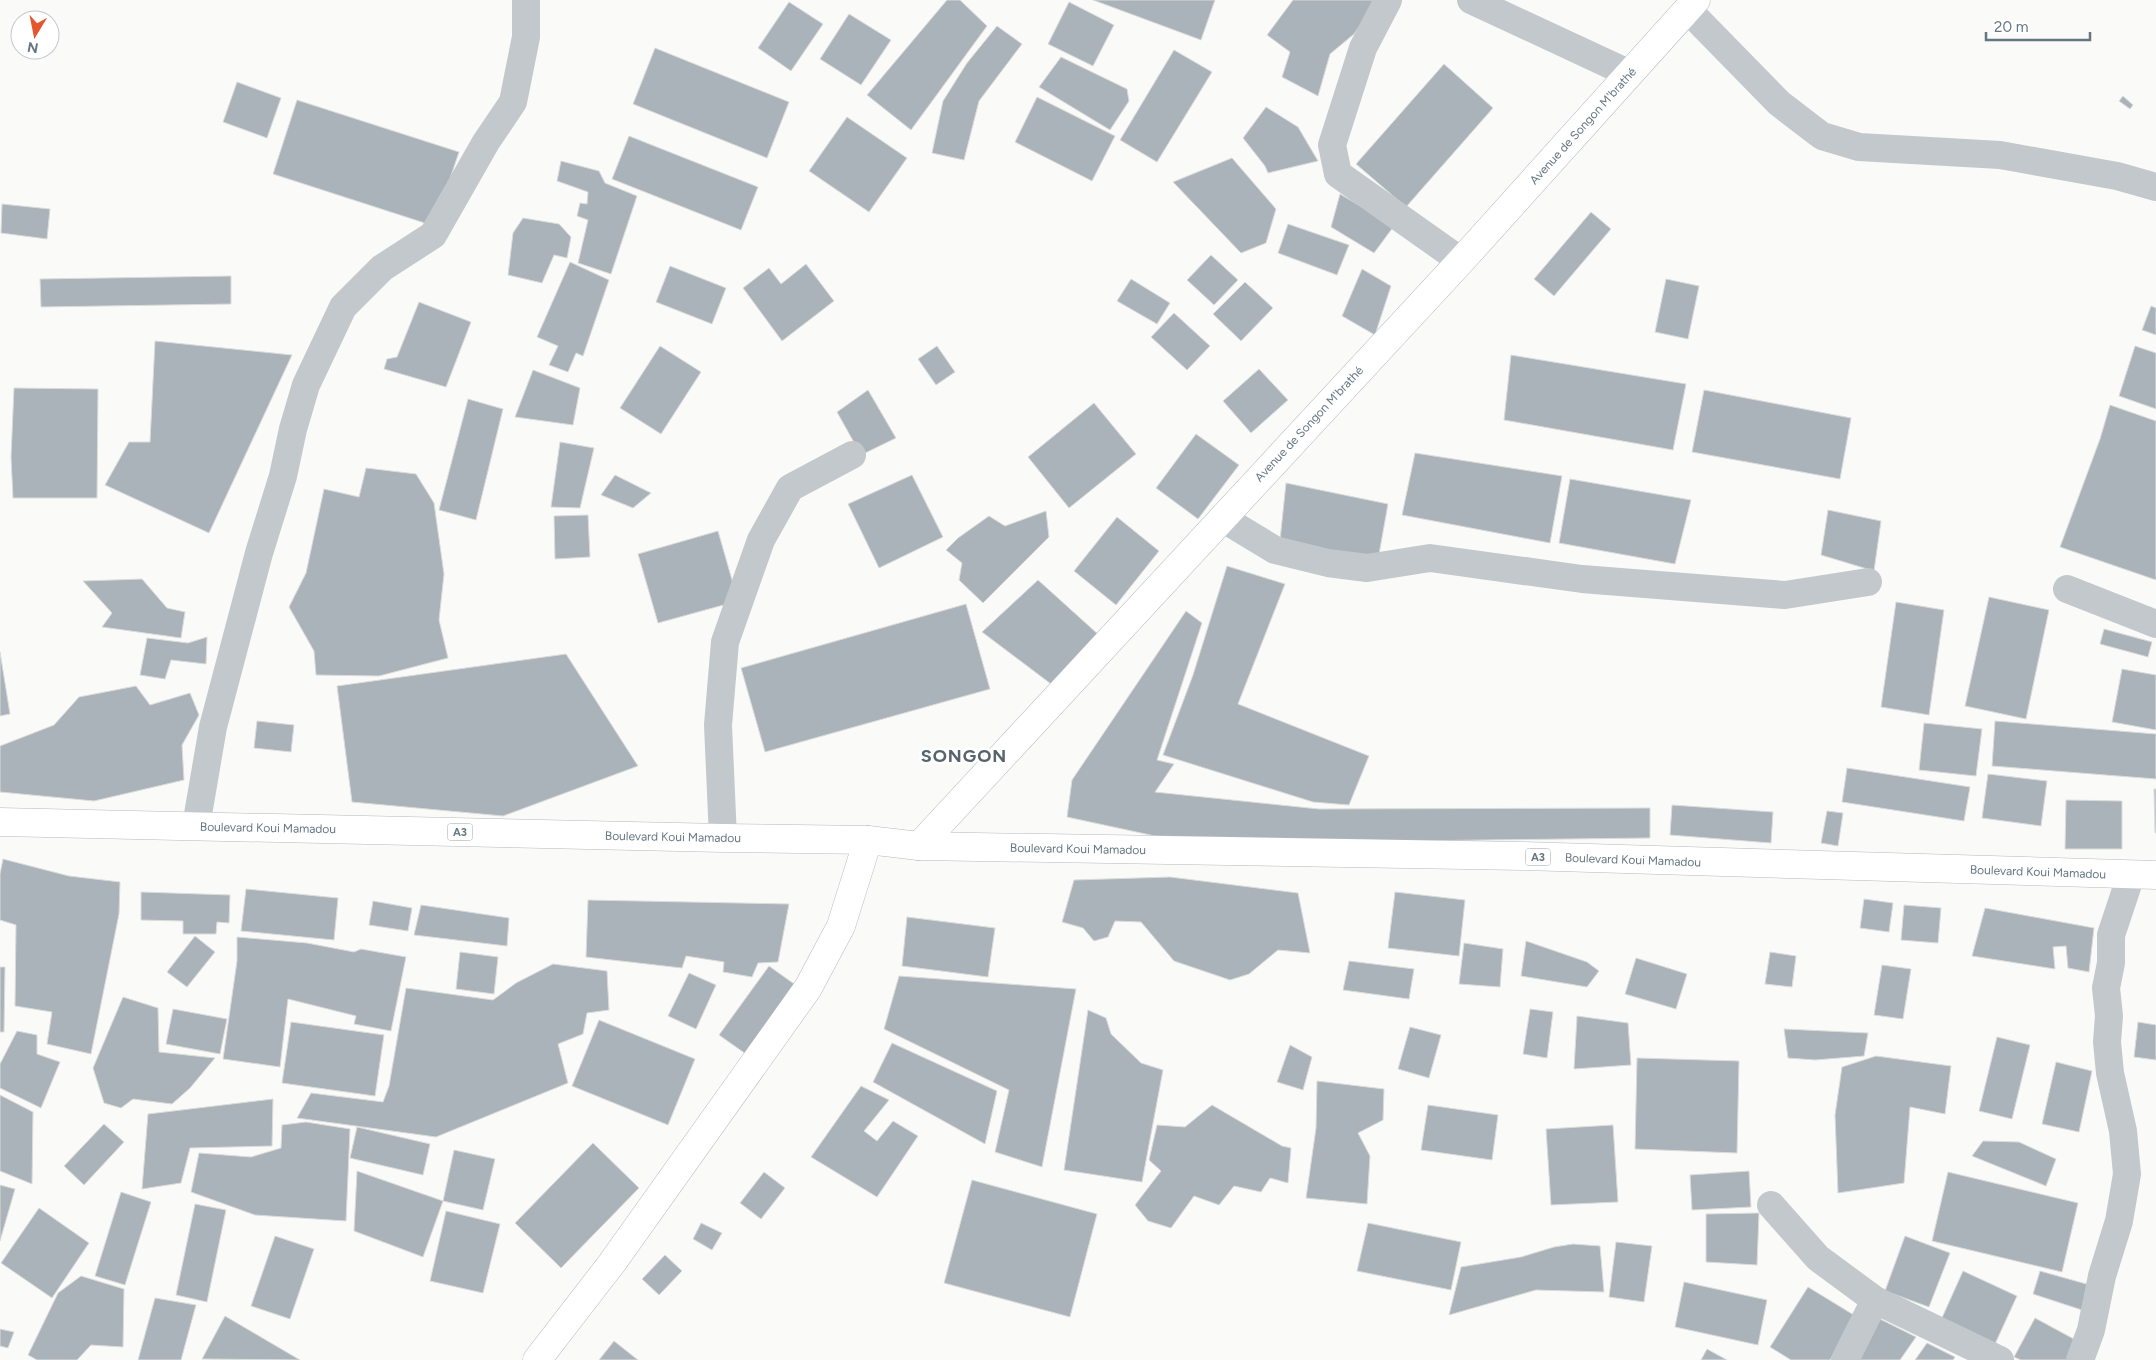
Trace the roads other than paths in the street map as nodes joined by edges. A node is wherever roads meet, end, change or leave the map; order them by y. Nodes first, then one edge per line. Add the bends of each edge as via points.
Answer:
1 (526, 0) edge
2 (1388, 0) edge
3 (1470, 0) edge
4 (1692, 5) edge
5 (1630, 74) junction
6 (2156, 187) edge
7 (1461, 261) junction
8 (852, 455) dead end
9 (1222, 518) junction
10 (1868, 582) dead end
11 (2067, 589) dead end
12 (2156, 624) edge
13 (0, 822) edge
14 (196, 826) junction
15 (723, 838) junction
16 (868, 840) junction
17 (919, 846) junction
18 (2144, 875) edge
19 (1771, 1206) dead end
20 (1875, 1300) junction
21 (537, 1360) edge
22 (1845, 1360) edge
23 (2000, 1360) edge
24 (2080, 1360) edge

1 - 14 street via 526,37 513,102 486,142 433,235 382,268 343,307 306,385 213,727
2 - 7 street via 1363,48 1332,145 1338,174
3 - 5 street
4 - 5 main road, Avenue de Songon M'brathé
4 - 6 street via 1779,103 1822,136 1859,148 2000,155 2117,176
5 - 7 main road, Avenue de Songon M'brathé
7 - 9 main road, Avenue de Songon M'brathé
8 - 15 street via 790,488 761,540 725,642 718,725
9 - 10 street via 1275,550 1366,568 1430,558 1582,579 1784,595
9 - 17 main road, Avenue de Songon M'brathé
11 - 12 street
13 - 14 main road, Boulevard Koui Mamadou / A3
14 - 15 main road, Boulevard Koui Mamadou / A3
15 - 16 main road, Boulevard Koui Mamadou / A3
16 - 17 main road, Boulevard Koui Mamadou / A3
16 - 21 main road via 842,926 808,988 612,1263
17 - 18 main road, Boulevard Koui Mamadou / A3 via 1513,856
18 - 24 street via 2110,935 2111,964 2106,988 2107,1042 2127,1174 2119,1221
19 - 20 street via 1818,1258
20 - 22 street
20 - 23 street

